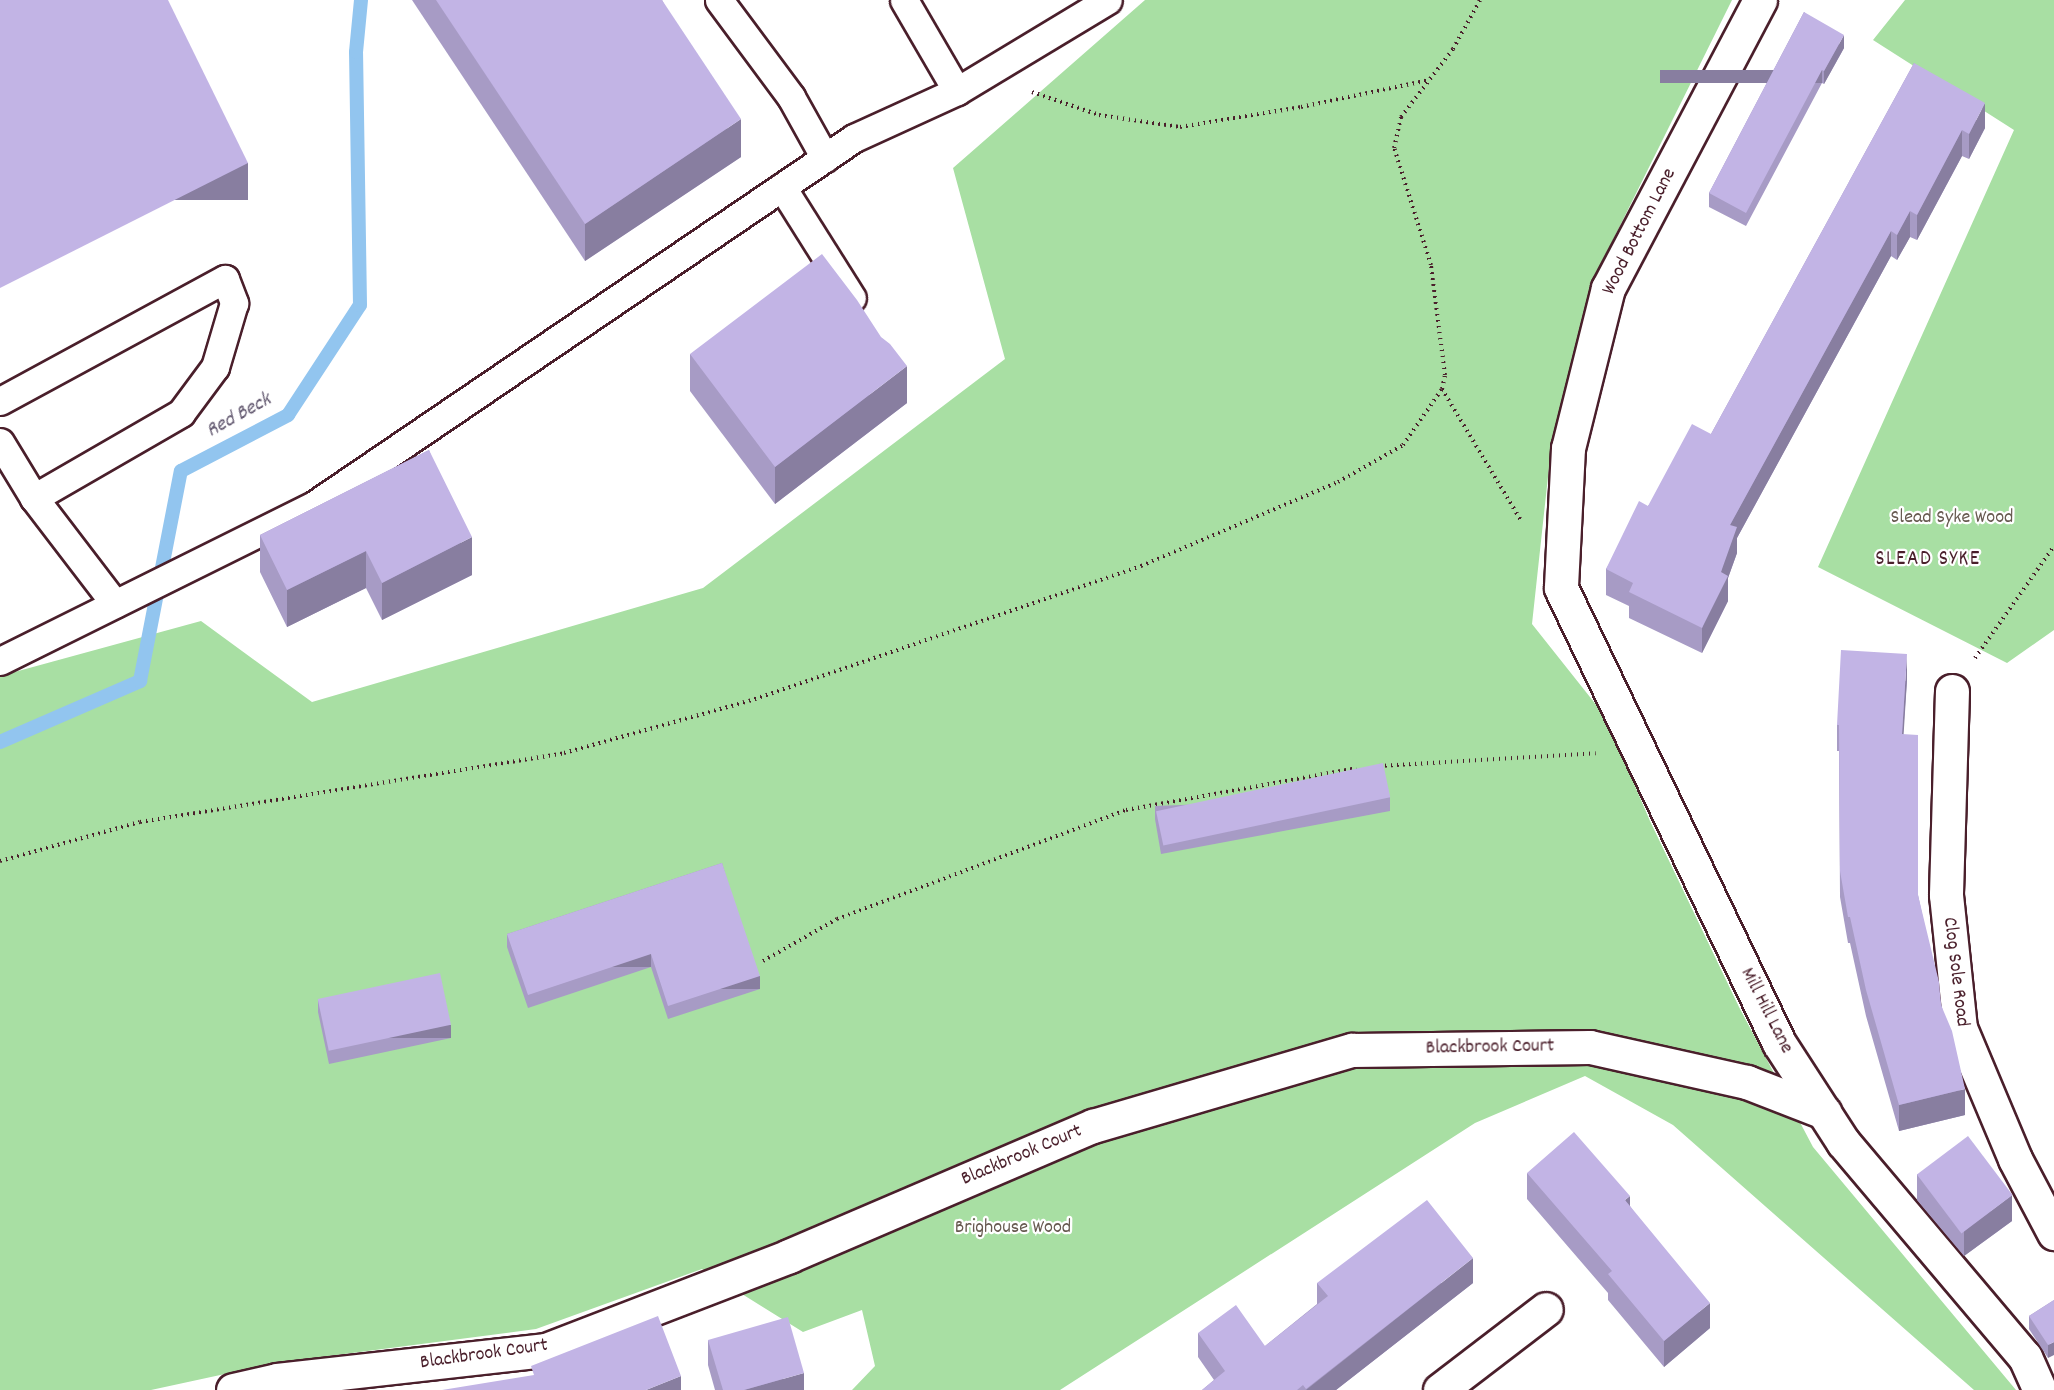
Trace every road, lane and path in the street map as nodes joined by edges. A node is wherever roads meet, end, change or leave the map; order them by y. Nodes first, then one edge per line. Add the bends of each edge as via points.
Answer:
1 (719, 0) edge
2 (904, 0) edge
3 (1108, 0) edge
4 (1480, 0) edge
5 (1760, 0) edge
6 (1429, 80) junction
7 (1024, 89) dead end
8 (957, 91) junction
9 (825, 159) junction
10 (782, 187) junction
11 (863, 316) edge
12 (1442, 389) junction
13 (0, 401) edge
14 (0, 442) edge
15 (34, 498) junction
16 (1525, 528) dead end
17 (2054, 546) edge
18 (1561, 588) joint
19 (121, 601) junction
20 (0, 661) edge
21 (1952, 691) joint
22 (1639, 749) junction
23 (1372, 767) edge
24 (1360, 768) edge
25 (0, 861) edge
26 (763, 961) dead end
27 (1824, 1112) junction
28 (2054, 1233) edge
29 (1546, 1309) dead end
30 (233, 1390) edge
31 (1440, 1390) edge
32 (2040, 1390) edge

1 - 9 lane via 791,98
2 - 8 lane
3 - 8 lane
4 - 6 path via 1454,49
5 - 18 street, Wood Bottom Lane via 1608,288 1568,448
6 - 7 path via 1301,108 1180,127 1100,115
6 - 12 path via 1401,117 1394,148 1431,265 1445,375
8 - 9 lane via 854,138
9 - 10 lane
10 - 11 lane
10 - 19 lane via 314,505
12 - 16 path
12 - 25 path via 1403,445 1338,482 1142,566 749,701 564,753 140,822
13 - 15 lane via 225,279 234,303 215,367 181,413
14 - 15 lane
15 - 19 lane
17 - 21 path
18 - 22 street, Mill Hill Lane
19 - 20 lane
21 - 28 street, Clog Sole Road via 1946,895 1960,1028 2015,1159
22 - 23 path
22 - 27 street, Mill Hill Lane via 1779,1043
24 - 26 path via 1126,810 837,919
27 - 30 street, Blackbrook Court via 1747,1082 1590,1047 1352,1050 1093,1125 789,1256 546,1350 277,1380
27 - 32 street, Mill Hill Lane via 1844,1142 2025,1357
29 - 31 street

